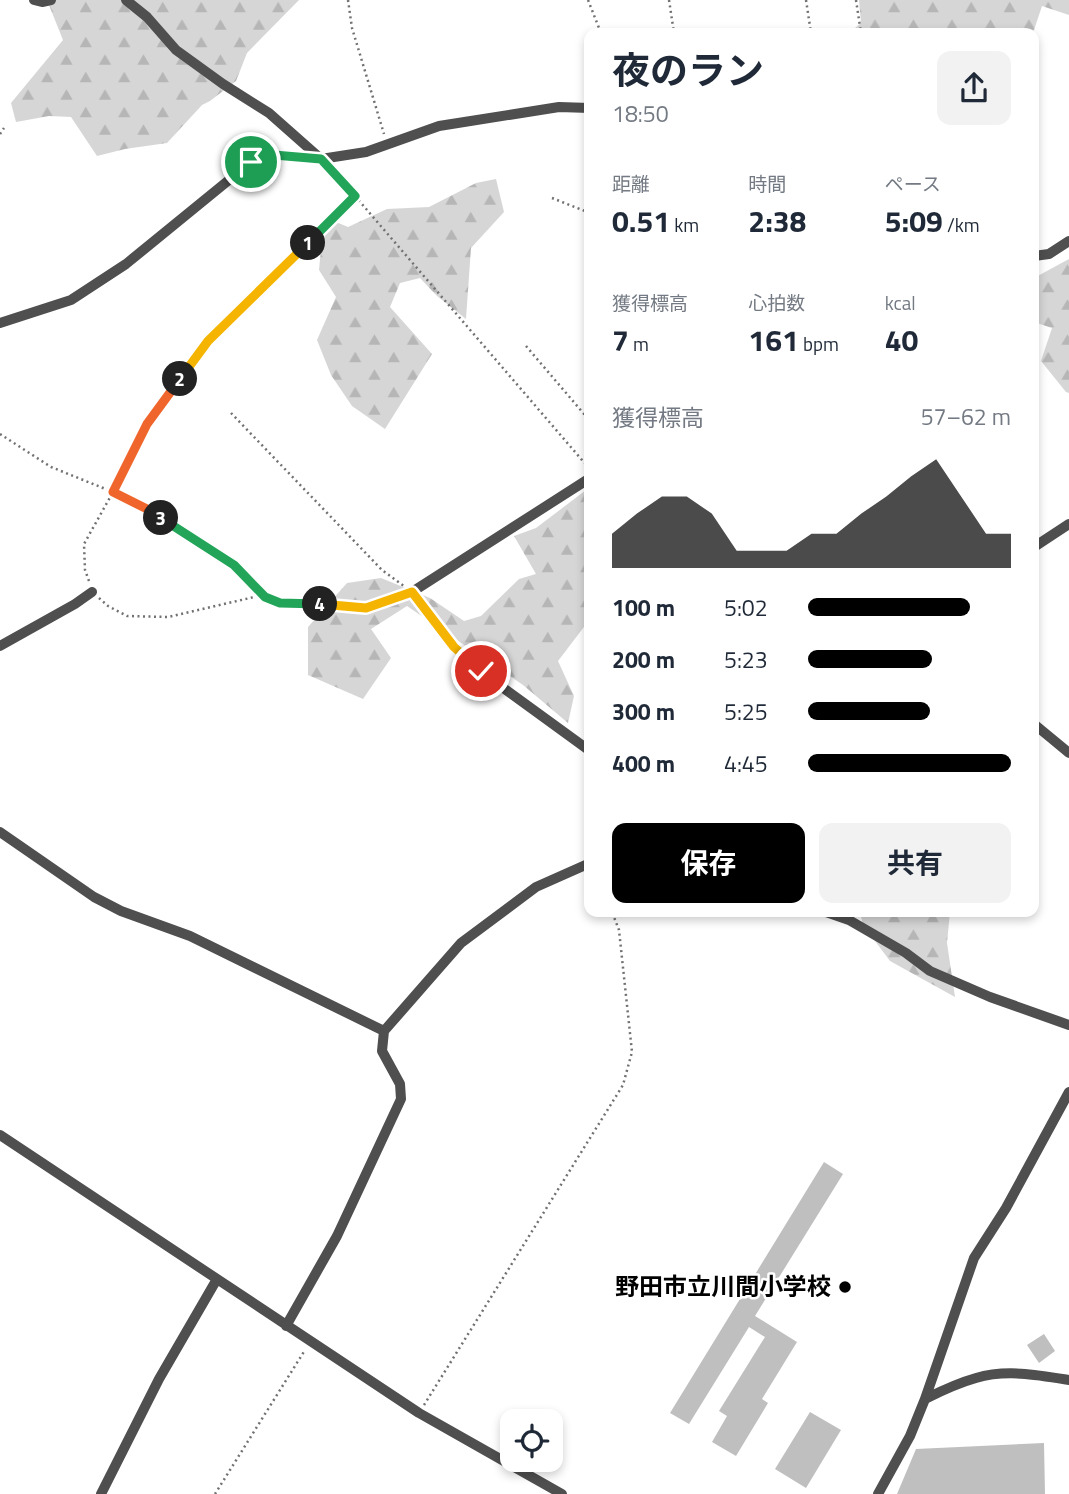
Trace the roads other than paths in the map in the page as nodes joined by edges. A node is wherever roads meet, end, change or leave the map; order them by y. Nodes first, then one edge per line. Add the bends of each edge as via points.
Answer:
1 (34, 0) edge
2 (51, 0) edge
3 (126, 0) edge
4 (584, 108) edge
5 (321, 159) junction
6 (1069, 241) edge
7 (1039, 255) edge
8 (0, 323) edge
9 (584, 482) edge
10 (1069, 524) edge
11 (1039, 544) edge
12 (92, 592) road end
13 (0, 646) edge
14 (1039, 728) edge
15 (584, 747) edge
16 (1069, 753) edge
17 (0, 832) edge
18 (584, 866) edge
19 (840, 917) edge
20 (1069, 1025) edge
21 (384, 1031) junction
22 (1069, 1092) edge
23 (0, 1135) edge
24 (217, 1279) junction
25 (286, 1326) junction
26 (1069, 1380) edge
27 (925, 1399) junction
28 (555, 1493) edge
29 (101, 1494) edge
30 (878, 1494) edge

1 - 2 street
3 - 5 street via 176,50 269,113
4 - 5 street via 559,107 439,125 366,152
5 - 8 street via 274,155 251,162 126,264 82,293
6 - 7 street
9 - 15 street via 412,592 454,647
10 - 11 street
12 - 13 street
14 - 16 street
17 - 21 street via 121,911 190,936
18 - 21 street via 536,887 461,943
19 - 20 street via 930,971
21 - 25 street via 382,1051 400,1084 401,1099 337,1236
22 - 27 street via 974,1258
23 - 24 street
24 - 25 street
24 - 29 street via 159,1378
25 - 28 street via 419,1413
26 - 27 street via 1018,1373 979,1377
27 - 30 street

